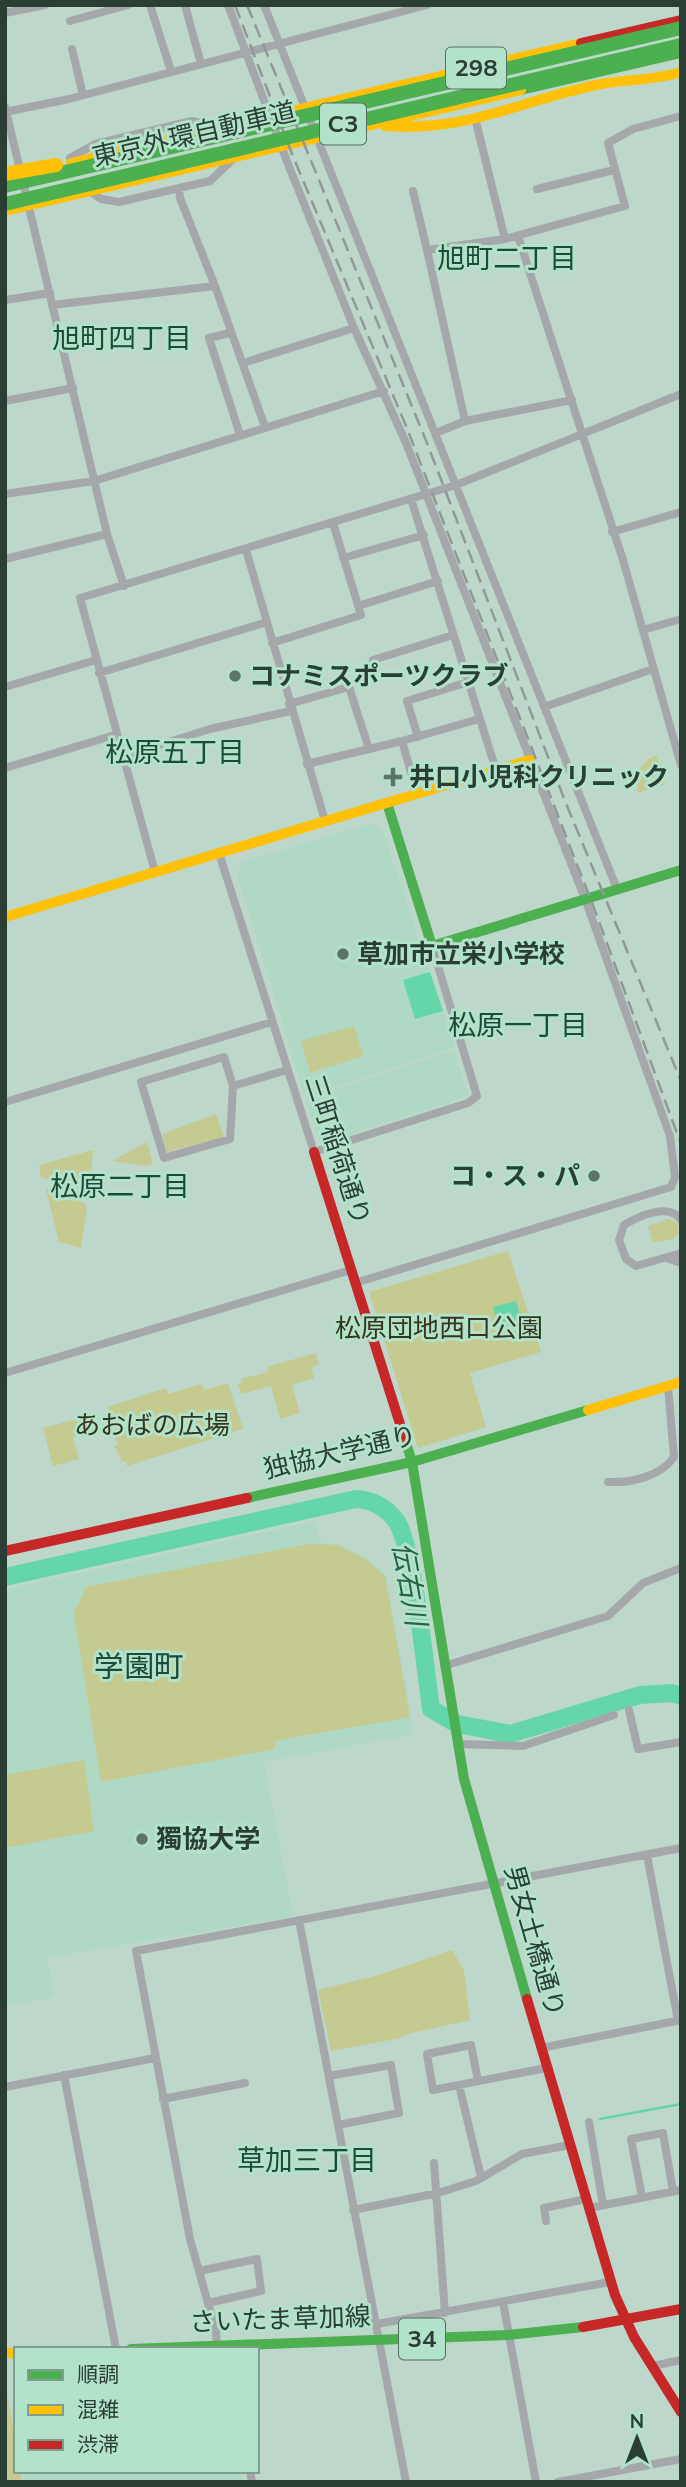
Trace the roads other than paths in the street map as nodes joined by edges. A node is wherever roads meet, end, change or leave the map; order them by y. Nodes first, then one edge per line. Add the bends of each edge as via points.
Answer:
1 (45, 5) edge
2 (128, 5) edge
3 (150, 5) edge
4 (185, 5) edge
5 (228, 5) edge
6 (264, 5) edge
7 (427, 5) edge
8 (5, 13) edge
9 (681, 20) edge
10 (70, 21) dead end
11 (681, 28) edge
12 (279, 44) junction
13 (681, 45) edge
14 (72, 49) dead end
15 (247, 53) junction
16 (681, 53) edge
17 (201, 64) junction
18 (171, 71) junction
19 (681, 72) edge
20 (83, 95) junction
21 (306, 108) junction
22 (6, 110) edge
23 (681, 116) edge
24 (271, 117) junction
25 (476, 122) junction
26 (377, 124) junction
27 (317, 138) junction
28 (202, 140) junction
29 (281, 147) junction
30 (234, 158) junction
31 (614, 170) junction
32 (21, 175) junction
33 (5, 176) edge
34 (5, 186) edge
35 (179, 188) junction
36 (537, 189) dead end
37 (414, 191) dead end
38 (91, 192) junction
39 (5, 204) edge
40 (28, 206) junction
41 (5, 211) edge
42 (518, 236) junction
43 (505, 239) junction
44 (427, 250) junction
45 (215, 286) junction
46 (50, 293) junction
47 (5, 300) edge
48 (52, 305) junction
49 (355, 328) junction
50 (230, 333) junction
51 (243, 363) junction
52 (73, 388) junction
53 (384, 391) junction
54 (681, 394) edge
55 (572, 400) junction
56 (5, 401) edge
57 (465, 422) junction
58 (265, 427) junction
59 (436, 433) junction
60 (583, 433) junction
61 (240, 435) junction
62 (94, 481) junction
63 (456, 485) junction
64 (5, 494) edge
65 (424, 495) junction
66 (411, 499) junction
67 (681, 512) edge
68 (333, 523) junction
69 (612, 532) junction
70 (107, 534) junction
71 (424, 535) junction
72 (246, 550) junction
73 (343, 558) junction
74 (5, 559) edge
75 (438, 581) junction
76 (124, 586) junction
77 (358, 606) junction
78 (681, 619) edge
79 (267, 622) junction
80 (643, 630) junction
81 (453, 635) junction
82 (272, 643) junction
83 (96, 660) junction
84 (373, 660) dead end
85 (653, 669) junction
86 (99, 673) junction
87 (468, 682) junction
88 (5, 687) edge
89 (290, 707) junction
90 (544, 707) junction
91 (479, 719) junction
92 (115, 735) junction
93 (418, 737) junction
94 (401, 741) junction
95 (369, 749) junction
96 (122, 758) junction
97 (530, 760) junction
98 (307, 764) junction
99 (681, 765) edge
100 (5, 768) edge
101 (496, 770) junction
102 (417, 793) junction
103 (387, 803) junction
104 (325, 821) junction
105 (219, 853) junction
106 (681, 870) edge
107 (155, 872) junction
108 (617, 889) junction
109 (585, 899) junction
110 (5, 917) edge
111 (432, 946) junction
112 (272, 1022) junction
113 (287, 1070) junction
114 (233, 1086) junction
115 (5, 1102) edge
116 (314, 1152) junction
117 (681, 1220) edge
118 (681, 1253) edge
119 (667, 1258) junction
120 (681, 1263) edge
121 (353, 1276) junction
122 (5, 1373) edge
123 (674, 1384) edge
124 (412, 1462) junction
125 (608, 1482) dead end
126 (5, 1551) edge
127 (681, 1568) edge
128 (444, 1666) junction
129 (629, 1710) dead end
130 (614, 1715) dead end
131 (456, 1740) junction
132 (681, 1742) edge
133 (681, 1848) edge
134 (647, 1855) junction
135 (493, 1884) junction
136 (299, 1920) junction
137 (679, 2020) edge
138 (541, 2048) junction
139 (155, 2058) junction
140 (546, 2067) junction
141 (64, 2075) junction
142 (329, 2076) junction
143 (478, 2081) junction
144 (245, 2083) dead end
145 (459, 2085) junction
146 (5, 2087) edge
147 (163, 2099) junction
148 (589, 2122) dead end
149 (338, 2125) junction
150 (570, 2146) junction
151 (434, 2163) dead end
152 (481, 2177) junction
153 (677, 2190) edge
154 (438, 2193) junction
155 (642, 2197) junction
156 (593, 2204) junction
157 (354, 2210) junction
158 (545, 2221) dead end
159 (199, 2271) junction
160 (610, 2282) junction
161 (503, 2302) junction
162 (208, 2303) junction
163 (681, 2309) edge
164 (445, 2313) junction
165 (626, 2321) junction
166 (377, 2324) junction
167 (508, 2335) junction
168 (381, 2340) junction
169 (117, 2347) edge
170 (217, 2347) edge
171 (238, 2347) edge
172 (681, 2360) edge
173 (653, 2366) junction
174 (681, 2412) edge
175 (681, 2459) edge
176 (406, 2482) edge
177 (536, 2482) edge
178 (558, 2482) edge

1 - 8 street
2 - 10 street
3 - 18 street
4 - 17 street
5 - 15 street
6 - 12 street
7 - 12 street
9 - 21 main road, 298
11 - 28 main road, 東京外環自動車道 / C3, bridge
12 - 15 street
12 - 21 street
13 - 39 main road, 東京外環自動車道 / C3, bridge
14 - 20 street
15 - 17 street
15 - 24 street
16 - 26 main road, 298
17 - 18 street
18 - 20 street
19 - 25 main road via 597,85
20 - 22 street
21 - 24 main road, 298
21 - 27 street
22 - 32 street
23 - 31 street via 632,129 608,143
24 - 29 street
24 - 32 main road, 298
25 - 26 main road via 433,130
25 - 43 street
26 - 27 main road, 298
27 - 29 main road, 298
27 - 59 street
28 - 33 main road, bridge
28 - 34 main road, 東京外環自動車道 / C3, bridge
29 - 30 main road, 298
29 - 49 street
30 - 35 street via 210,181
30 - 38 main road, 298
31 - 36 street
31 - 42 street via 625,206
32 - 33 main road, 298
32 - 40 street
35 - 38 street via 119,202
35 - 45 street
37 - 44 street
38 - 40 main road, 298
40 - 41 main road, 298
40 - 46 street
42 - 43 street
42 - 55 street
43 - 44 street
44 - 57 street
45 - 48 street
45 - 50 street
46 - 47 street
46 - 48 street
48 - 52 street
49 - 51 street
49 - 53 street
50 - 51 street
50 - 61 street via 209,338
51 - 58 street
52 - 56 street
52 - 62 street
53 - 58 street
53 - 65 street
54 - 60 street
55 - 57 street
55 - 60 street
57 - 59 street
58 - 61 street
59 - 63 street
60 - 63 street
60 - 69 street
61 - 62 street
62 - 64 street
62 - 70 street
63 - 65 street
63 - 90 street
65 - 66 street
65 - 97 street
66 - 68 street
66 - 71 street
67 - 69 street
68 - 72 street
68 - 73 street
69 - 80 street
70 - 74 street
70 - 76 street
71 - 73 street
71 - 75 street
72 - 76 street
72 - 79 street
73 - 77 street
75 - 77 street
75 - 81 street
76 - 83 street via 80,598
77 - 82 street via 361,615
78 - 80 street
79 - 82 street
79 - 86 street
80 - 85 street
81 - 84 street
81 - 87 street
82 - 89 street
83 - 86 street
83 - 88 street
85 - 90 street
85 - 99 street
86 - 92 street
87 - 91 street
87 - 93 street via 407,701
89 - 95 street via 349,687
89 - 96 street
89 - 98 street
90 - 108 street
91 - 93 street
91 - 101 street
92 - 96 street
92 - 100 street
93 - 94 street
94 - 95 street
94 - 102 street
95 - 98 street
96 - 107 street
97 - 101 main road
97 - 109 street
98 - 104 street
101 - 102 main road
102 - 103 main road
103 - 104 main road
103 - 111 main road
104 - 105 main road
105 - 107 main road
105 - 112 street, 三町稲荷通り
106 - 108 main road
107 - 110 main road
108 - 109 main road
109 - 111 main road
109 - 121 street via 670,1136 675,1182 662,1190
111 - 116 street via 477,1096 468,1103
112 - 113 street, 三町稲荷通り
112 - 115 street
113 - 114 street
113 - 116 street, 三町稲荷通り
114 - 114 street via 224,1057 141,1082 164,1158 230,1139
116 - 121 main road, 三町稲荷通り
117 - 119 street via 667,1210 630,1222 620,1232 630,1264
118 - 119 street
119 - 120 street
121 - 122 street
121 - 124 main road, 三町稲荷通り
123 - 124 main road, 独協大学通り
123 - 125 street via 674,1458 653,1474
124 - 126 main road, 独協大学通り
124 - 128 main road, 男女土橋通り
127 - 128 street via 643,1583 608,1616
128 - 131 main road, 男女土橋通り
129 - 132 street via 638,1749
130 - 131 street via 523,1746
131 - 135 main road, 男女土橋通り
133 - 134 street
134 - 135 street
134 - 137 street
135 - 136 street
135 - 138 main road, 男女土橋通り
136 - 139 street via 136,1951
136 - 142 street
137 - 138 street
138 - 140 main road, 男女土橋通り
139 - 141 street
139 - 147 street
140 - 143 street
140 - 150 main road, 男女土橋通り
141 - 146 street
141 - 169 street
142 - 149 street
142 - 149 street via 391,2065 399,2113
143 - 145 street
143 - 145 street via 471,2045 427,2054 433,2090
144 - 147 street
145 - 152 street
147 - 159 street
148 - 156 street
149 - 157 street
150 - 152 street via 522,2154
150 - 156 main road, 男女土橋通り
151 - 154 street
152 - 154 street
153 - 155 street
153 - 155 street via 663,2133 631,2139
154 - 157 street
154 - 164 street
155 - 156 street
156 - 158 street via 544,2208
156 - 160 main road, 男女土橋通り
157 - 166 street
159 - 162 street
159 - 162 street via 257,2259 261,2291
160 - 161 street
160 - 165 main road, 男女土橋通り
161 - 164 street
161 - 167 street
162 - 170 street
163 - 165 main road, さいたま草加線 / 34
164 - 166 street
165 - 167 main road, さいたま草加線 / 34
165 - 173 main road, 男女土橋通り
166 - 168 street
167 - 168 main road, さいたま草加線 / 34
167 - 177 street
168 - 171 main road, さいたま草加線 / 34
168 - 176 street
172 - 173 street
173 - 174 main road, 男女土橋通り
175 - 178 street

